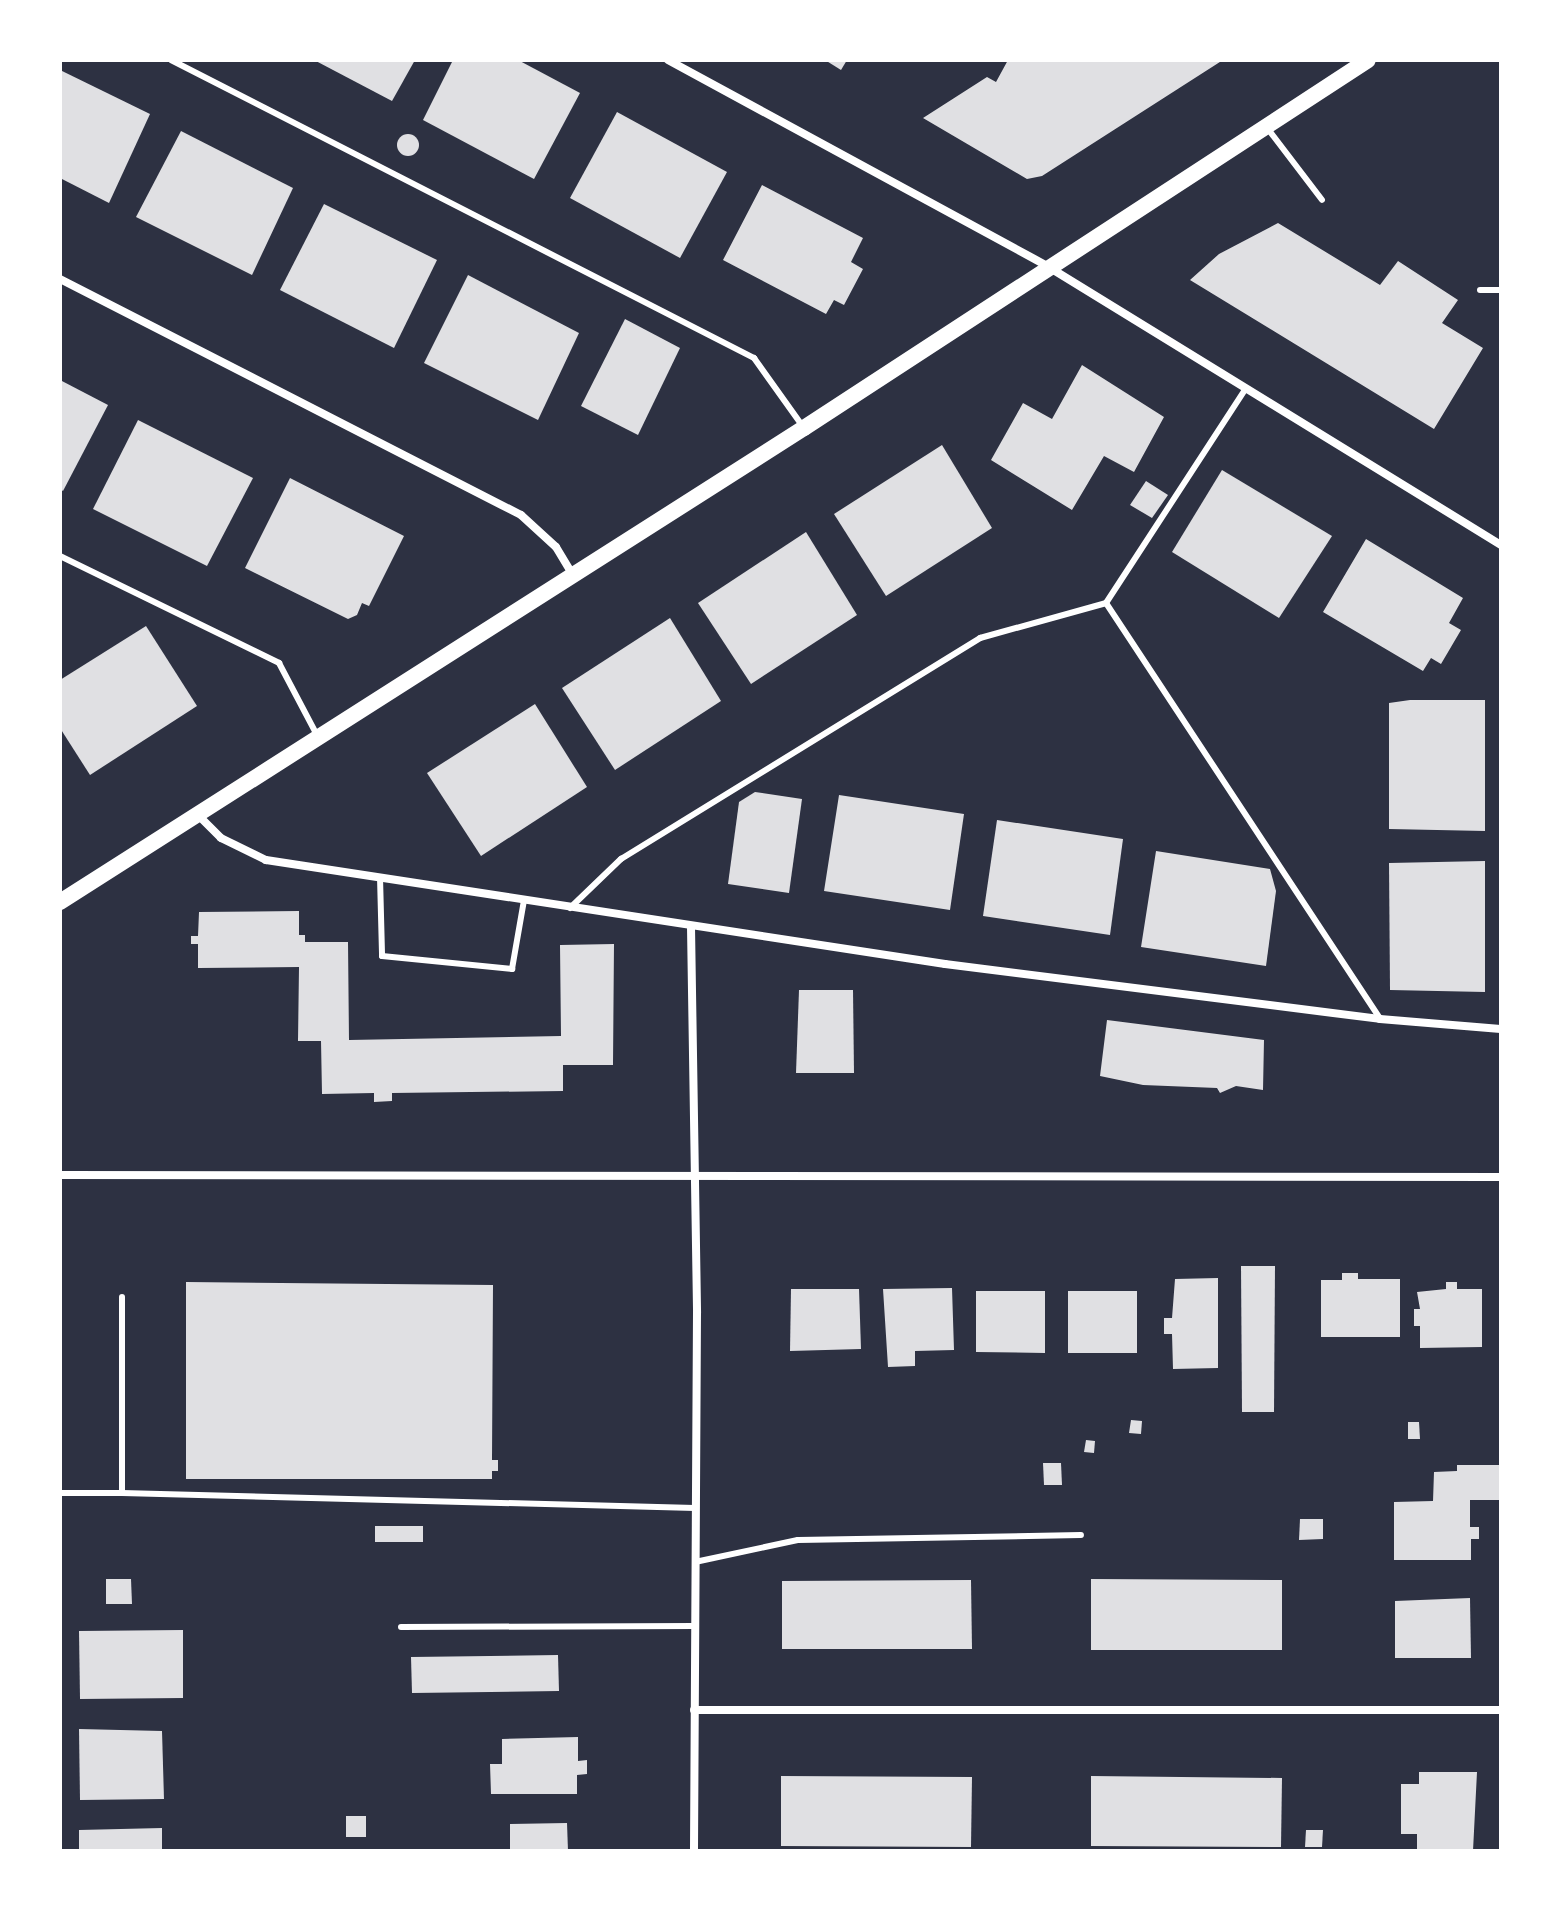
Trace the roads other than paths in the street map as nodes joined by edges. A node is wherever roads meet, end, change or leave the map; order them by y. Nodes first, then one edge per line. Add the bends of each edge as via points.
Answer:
1 (171, 60) edge
2 (668, 60) edge
3 (1368, 60) edge
4 (1266, 126) junction
5 (1322, 200) dead end
6 (1047, 266) junction
7 (60, 279) edge
8 (1480, 290) dead end
9 (1501, 290) edge
10 (1245, 390) junction
11 (804, 428) junction
12 (1501, 545) edge
13 (60, 556) edge
14 (573, 575) junction
15 (1106, 603) junction
16 (318, 737) junction
17 (197, 814) junction
18 (380, 877) junction
19 (524, 900) junction
20 (60, 902) edge
21 (570, 908) junction
22 (691, 927) junction
23 (1380, 1019) junction
24 (1501, 1029) edge
25 (60, 1175) edge
26 (696, 1175) junction
27 (1501, 1177) edge
28 (122, 1297) dead end
29 (60, 1493) edge
30 (122, 1493) junction
31 (695, 1508) junction
32 (1081, 1535) dead end
33 (695, 1562) junction
34 (695, 1626) junction
35 (401, 1627) dead end
36 (694, 1710) junction
37 (1501, 1710) edge
38 (694, 1851) edge

1 - 11 lane via 754,358
2 - 6 street
3 - 4 main road
4 - 5 lane
4 - 6 main road
6 - 10 street
6 - 11 main road
7 - 14 street via 521,515 556,547
8 - 9 lane
10 - 12 street
10 - 15 lane
11 - 14 main road
13 - 16 lane via 279,663
14 - 16 main road
15 - 21 lane via 980,638 621,859
15 - 23 lane
16 - 17 main road
17 - 18 street via 221,838 258,857
17 - 20 main road
18 - 19 street
18 - 19 lane via 382,956 512,969
19 - 21 street
21 - 22 street
22 - 23 street
22 - 26 street
23 - 24 street
25 - 26 street
26 - 27 street
26 - 31 street
28 - 30 lane
29 - 30 lane
30 - 31 lane
31 - 33 street
32 - 33 lane via 798,1540
33 - 34 street
34 - 35 lane
34 - 36 street
36 - 37 street
36 - 38 street

